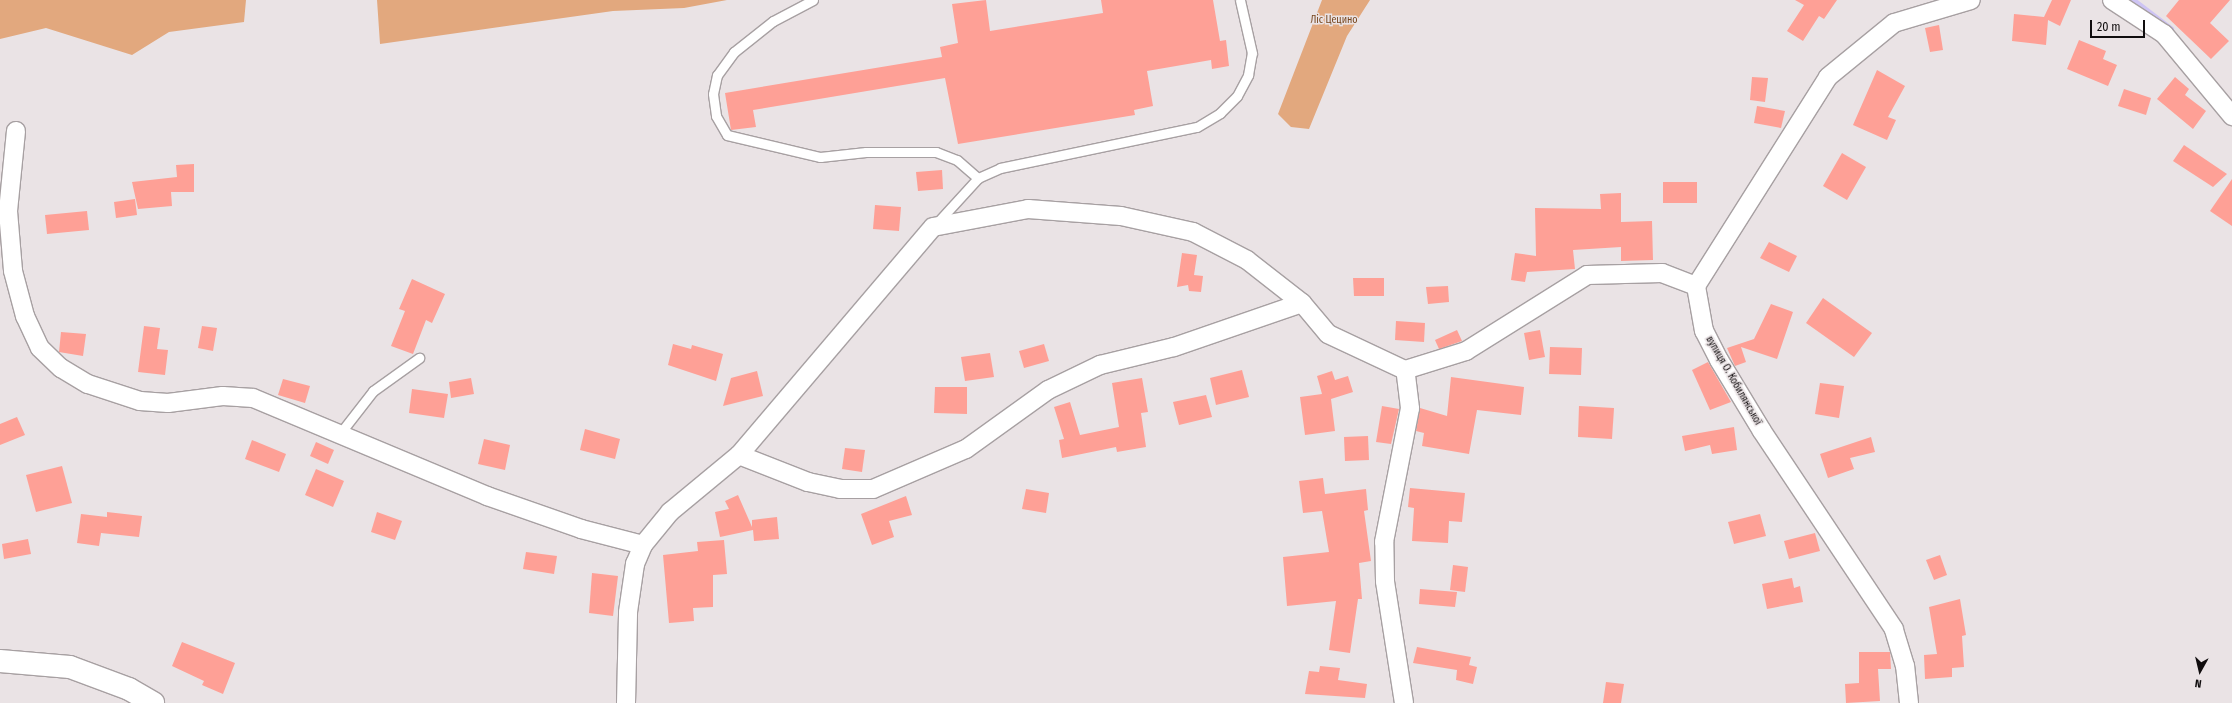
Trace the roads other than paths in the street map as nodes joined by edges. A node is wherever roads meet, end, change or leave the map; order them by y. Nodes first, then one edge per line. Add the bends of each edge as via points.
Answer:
1 (813, 0) edge
2 (1240, 0) edge
3 (1971, 0) edge
4 (2112, 0) edge
5 (2232, 116) edge
6 (16, 131) dead end
7 (978, 178) junction
8 (933, 227) junction
9 (1696, 286) junction
10 (1302, 302) junction
11 (419, 358) dead end
12 (1405, 370) junction
13 (338, 436) junction
14 (739, 455) junction
15 (643, 544) junction
16 (0, 661) edge
17 (153, 703) edge
18 (626, 703) edge
19 (1404, 703) edge
20 (1909, 703) edge

1 - 7 lane via 773,21 734,52 717,75 713,94 715,109 727,135 820,157 873,152 936,152 957,160
2 - 7 lane via 1252,53 1248,75 1237,96 1220,113 1197,127 1000,168
3 - 9 street via 1894,23 1828,77
4 - 5 street via 2164,34
6 - 13 street via 8,211 13,271 25,316 40,348 61,368 88,384 140,401 168,403 223,396 253,398
7 - 8 lane
8 - 10 street via 1028,210 1121,216 1193,232 1247,260
8 - 14 street
9 - 12 street via 1662,273 1587,275 1466,350
9 - 20 street, вулиця О. Кобилянської via 1704,331 1719,360 1762,431 1894,629 1906,666
10 - 12 street via 1328,334
10 - 14 street via 1174,347 1100,365 1048,390 966,449 873,489 840,489 808,482
11 - 13 lane via 373,391
12 - 19 street via 1410,408 1384,542 1385,581
13 - 15 street via 494,499 581,529
14 - 15 street via 670,512
15 - 18 street via 635,564 628,612
16 - 17 main road via 70,667 129,689

